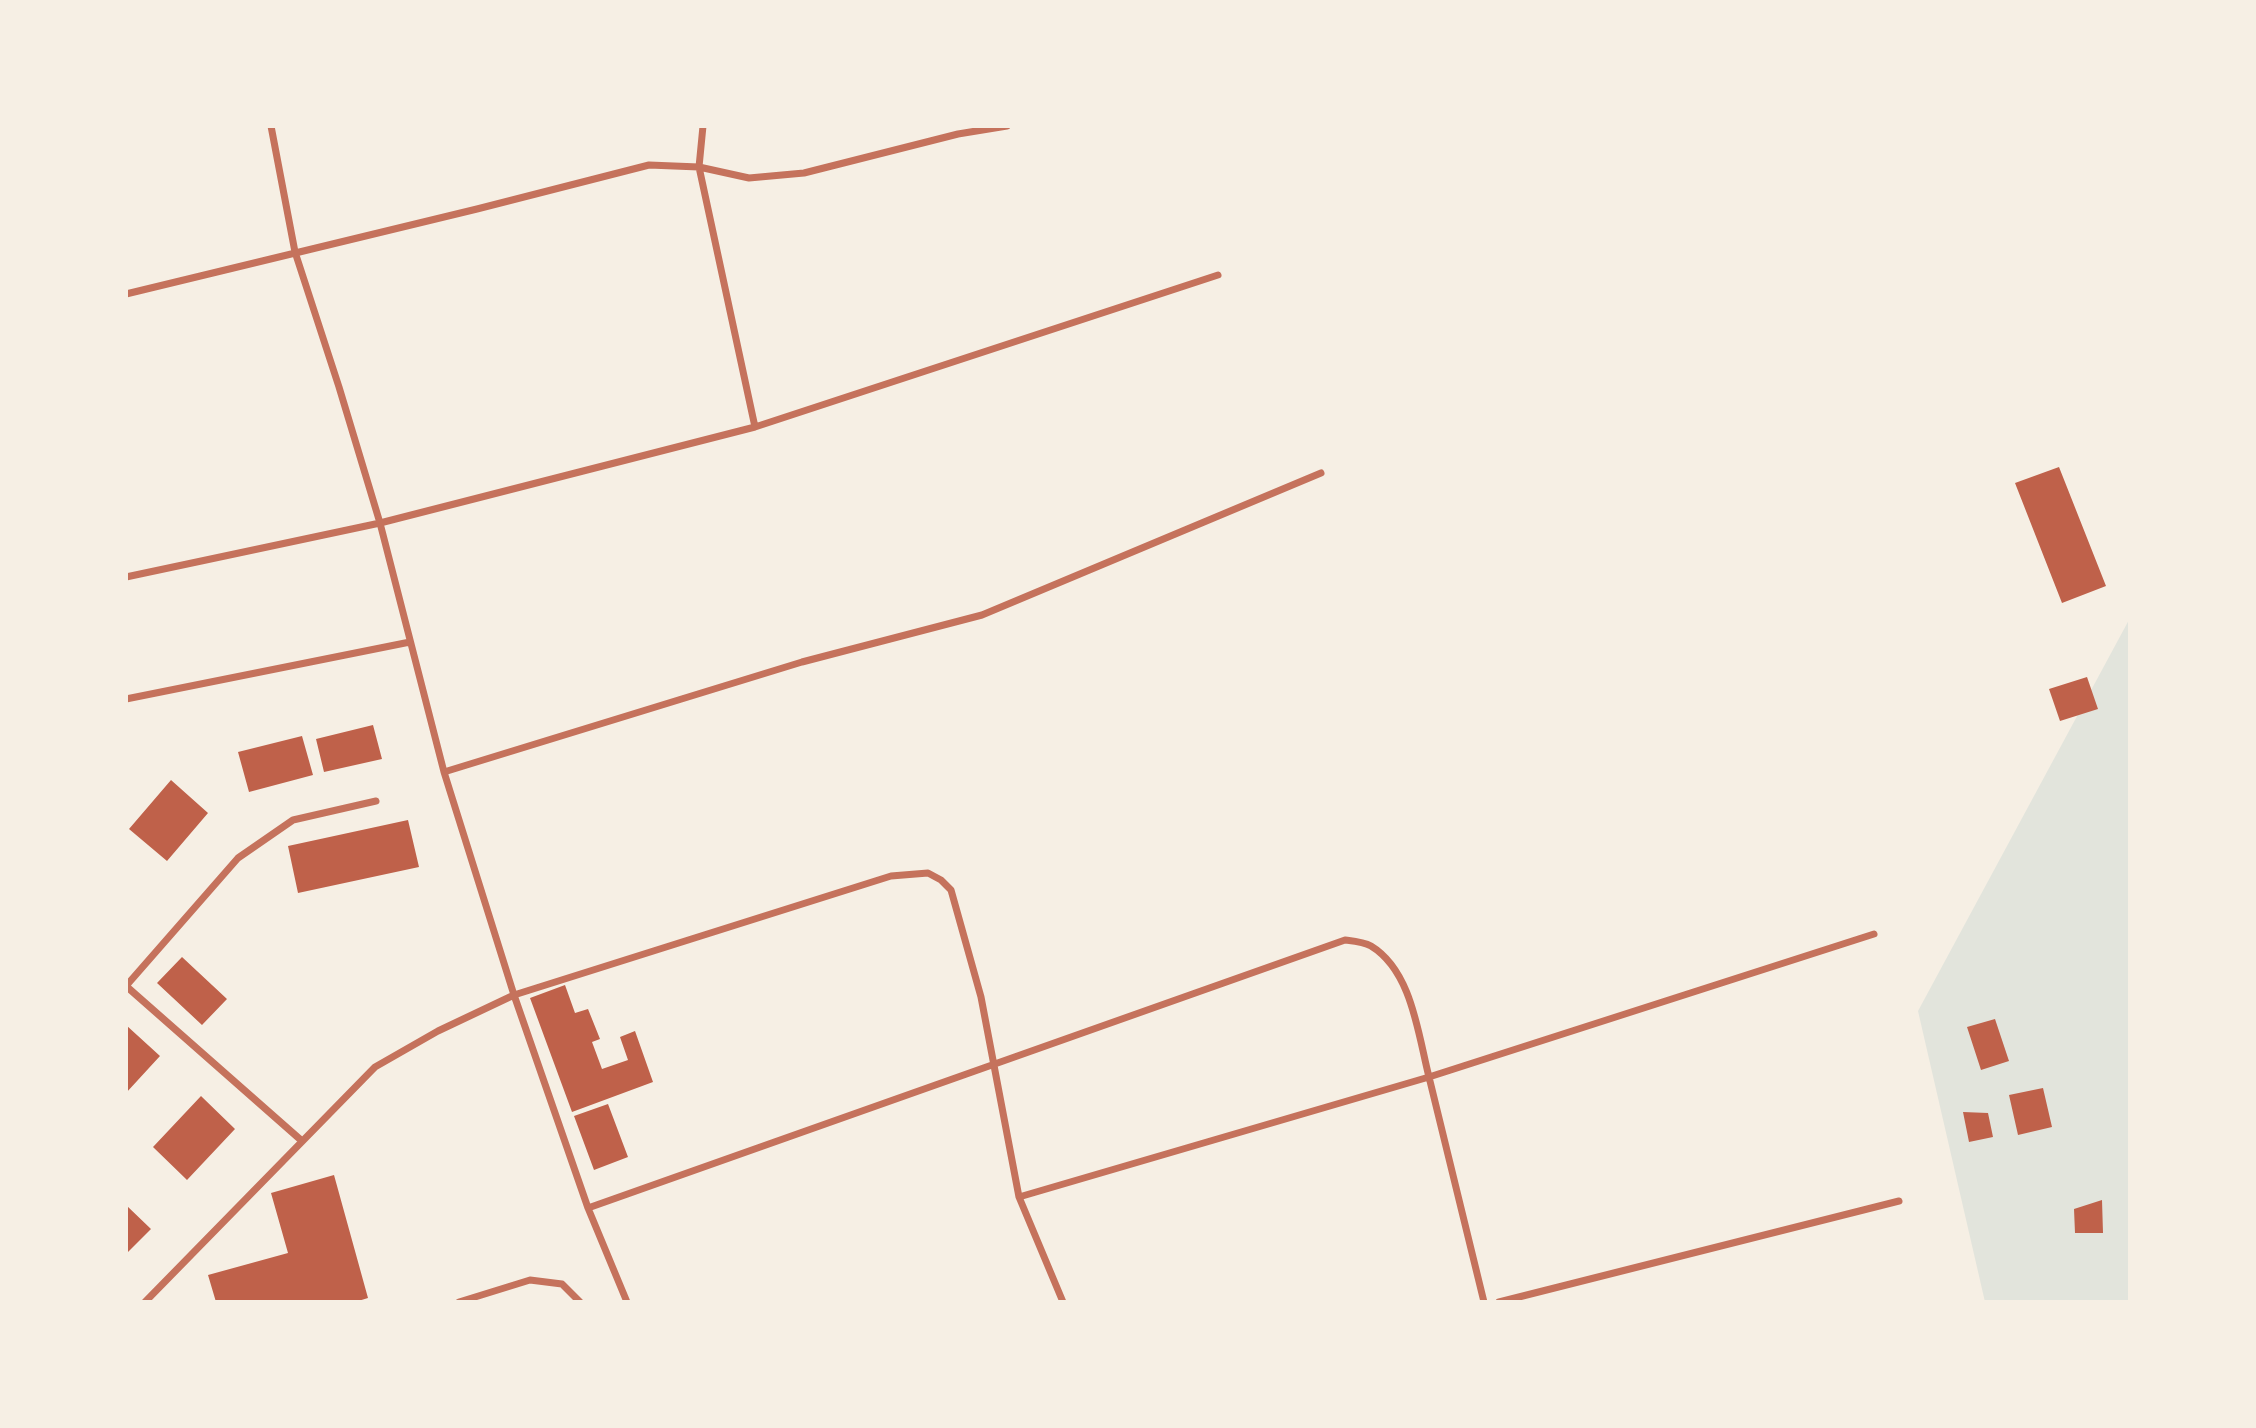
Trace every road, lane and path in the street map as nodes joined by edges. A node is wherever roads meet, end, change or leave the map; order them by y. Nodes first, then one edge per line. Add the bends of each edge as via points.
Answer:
1 (271, 126) edge
2 (703, 126) edge
3 (1007, 126) edge
4 (699, 167) junction
5 (295, 253) junction
6 (1218, 275) dead end
7 (126, 294) edge
8 (755, 427) junction
9 (1321, 473) dead end
10 (380, 523) junction
11 (126, 577) edge
12 (410, 642) junction
13 (126, 699) edge
14 (444, 772) junction
15 (376, 801) dead end
16 (1874, 934) dead end
17 (126, 986) edge
18 (514, 995) junction
19 (994, 1065) junction
20 (1429, 1077) junction
21 (302, 1141) junction
22 (1019, 1197) junction
23 (1899, 1201) dead end
24 (588, 1208) junction
25 (145, 1302) edge
26 (459, 1302) edge
27 (580, 1302) edge
28 (627, 1302) edge
29 (1063, 1302) edge
30 (1484, 1302) edge
31 (1499, 1302) edge

1 - 5 street
2 - 4 street
3 - 4 street via 804,173 749,177
4 - 5 street via 649,165
4 - 8 street
5 - 7 street
5 - 10 street
6 - 8 street
8 - 10 street
9 - 14 street via 982,615 802,663
10 - 11 street
10 - 12 street
12 - 13 street
12 - 14 street
14 - 18 street
15 - 17 street via 293,820 239,858
16 - 20 street
17 - 21 street
18 - 19 street via 891,876 928,873 951,890 981,997
18 - 21 street via 375,1067
18 - 24 street
19 - 20 street via 1345,940 1370,945 1394,966 1409,999
19 - 22 street
19 - 24 street
20 - 22 street
20 - 30 street
21 - 25 street
22 - 29 street
23 - 31 street
24 - 28 street
26 - 27 street via 530,1280 562,1284

